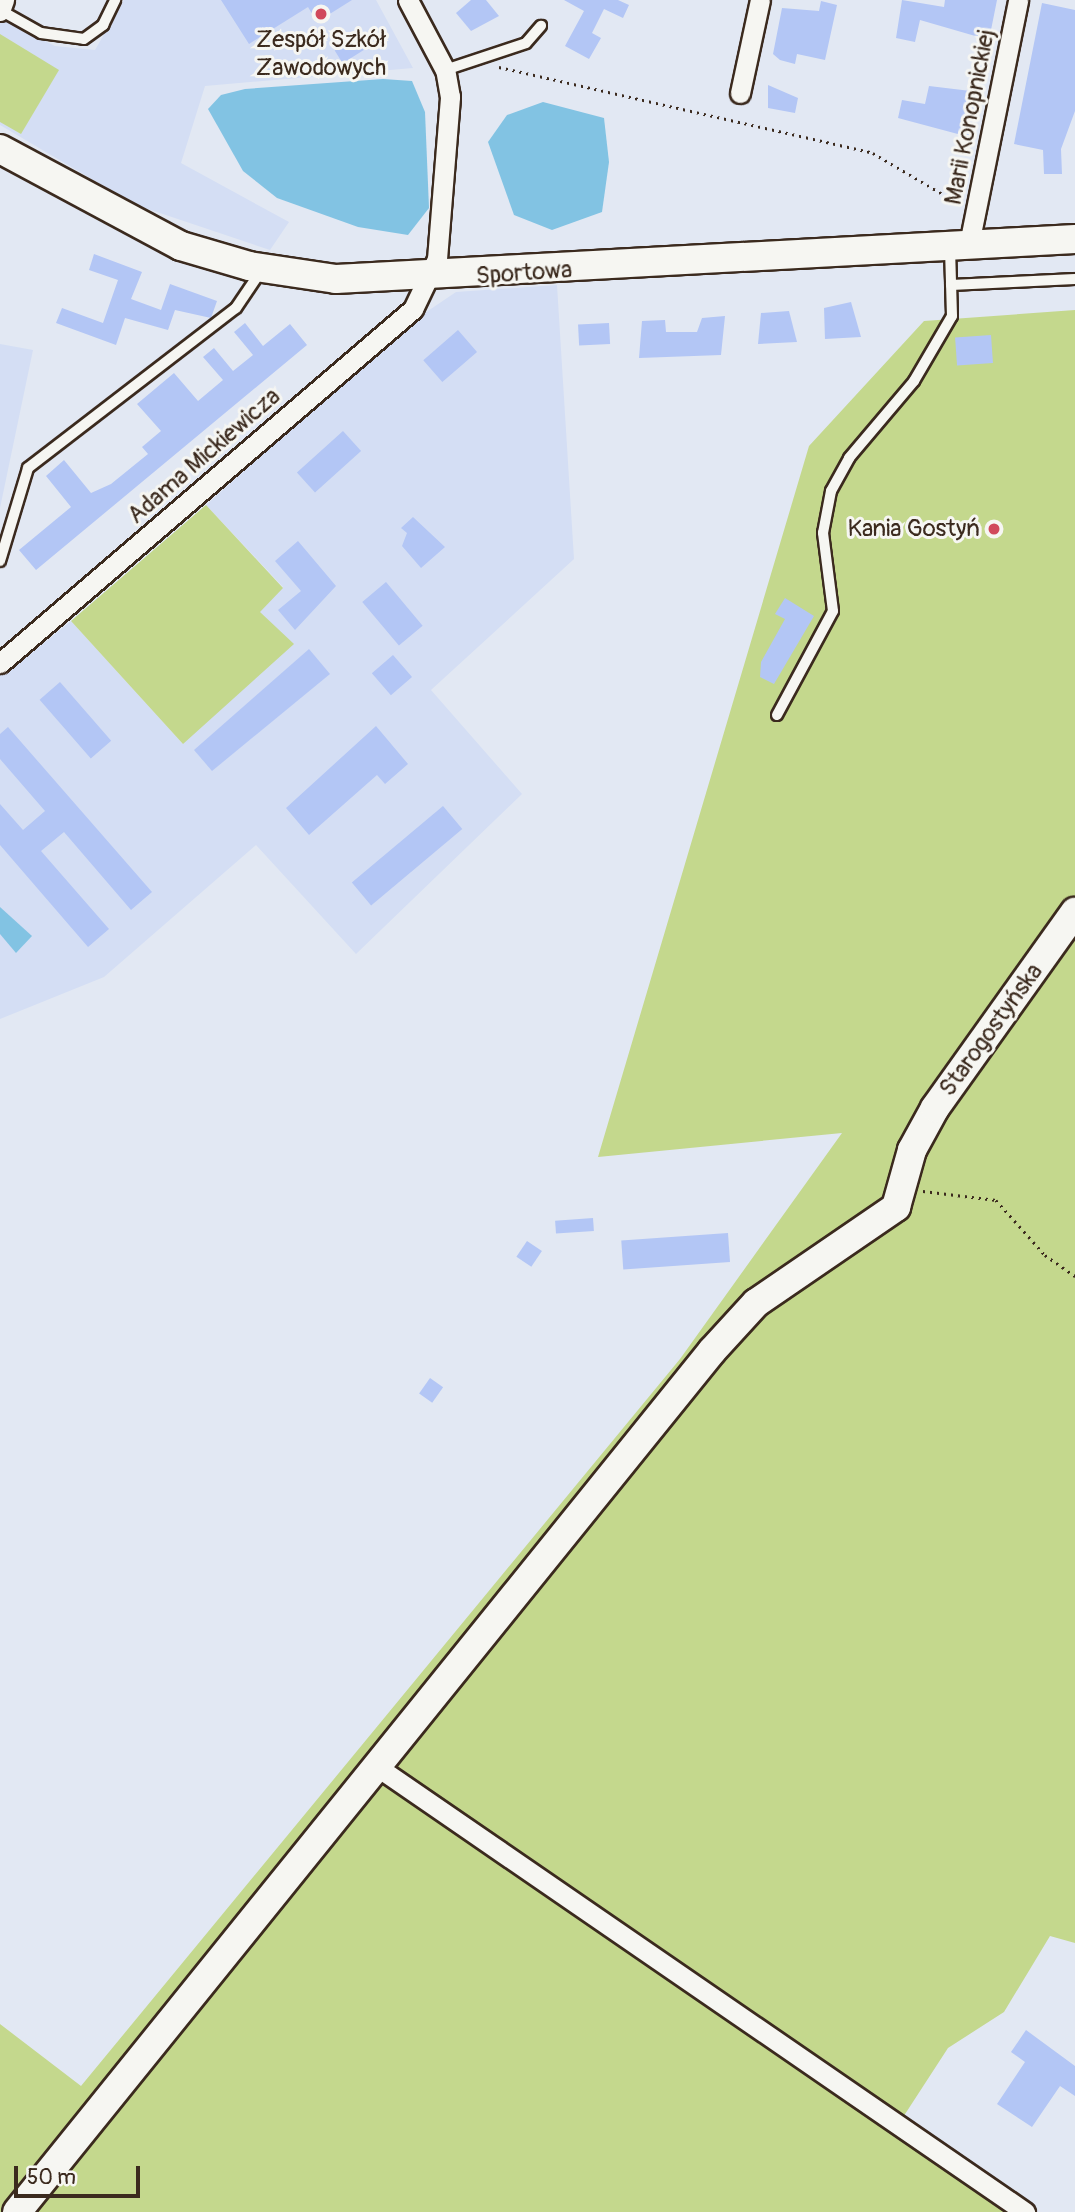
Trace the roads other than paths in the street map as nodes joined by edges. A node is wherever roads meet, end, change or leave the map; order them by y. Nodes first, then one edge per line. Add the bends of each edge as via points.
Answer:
1 (4, 0) edge
2 (115, 0) edge
3 (408, 0) edge
4 (760, 0) edge
5 (1018, 0) edge
6 (0, 10) edge
7 (541, 26) dead end
8 (445, 70) junction
9 (740, 93) dead end
10 (0, 149) edge
11 (1075, 239) edge
12 (960, 245) junction
13 (262, 269) junction
14 (428, 278) junction
15 (1075, 279) edge
16 (951, 285) junction
17 (0, 561) edge
18 (2, 656) edge
19 (777, 715) dead end
20 (1075, 912) edge
21 (379, 1768) junction
22 (17, 2212) edge
23 (1025, 2212) edge

1 - 6 street
2 - 6 lane via 103,25 84,39 41,33
3 - 8 street
4 - 9 street
5 - 12 street, Marii Konopnickiej
7 - 8 lane via 526,43
8 - 14 street, Adama Mickiewicza via 446,203
10 - 13 street, Sportowa via 145,231
11 - 12 street, Sportowa
12 - 14 street, Sportowa
12 - 16 lane
13 - 14 street, Sportowa via 336,279
13 - 17 lane via 236,307 28,468
14 - 18 street, Adama Mickiewicza via 413,309
15 - 16 lane
16 - 19 lane via 952,316 914,382 849,458 831,491 823,533 833,611
20 - 21 street, Starogostyńska via 912,1150 906,1189 896,1207 756,1303 712,1351
21 - 22 street
21 - 23 street

